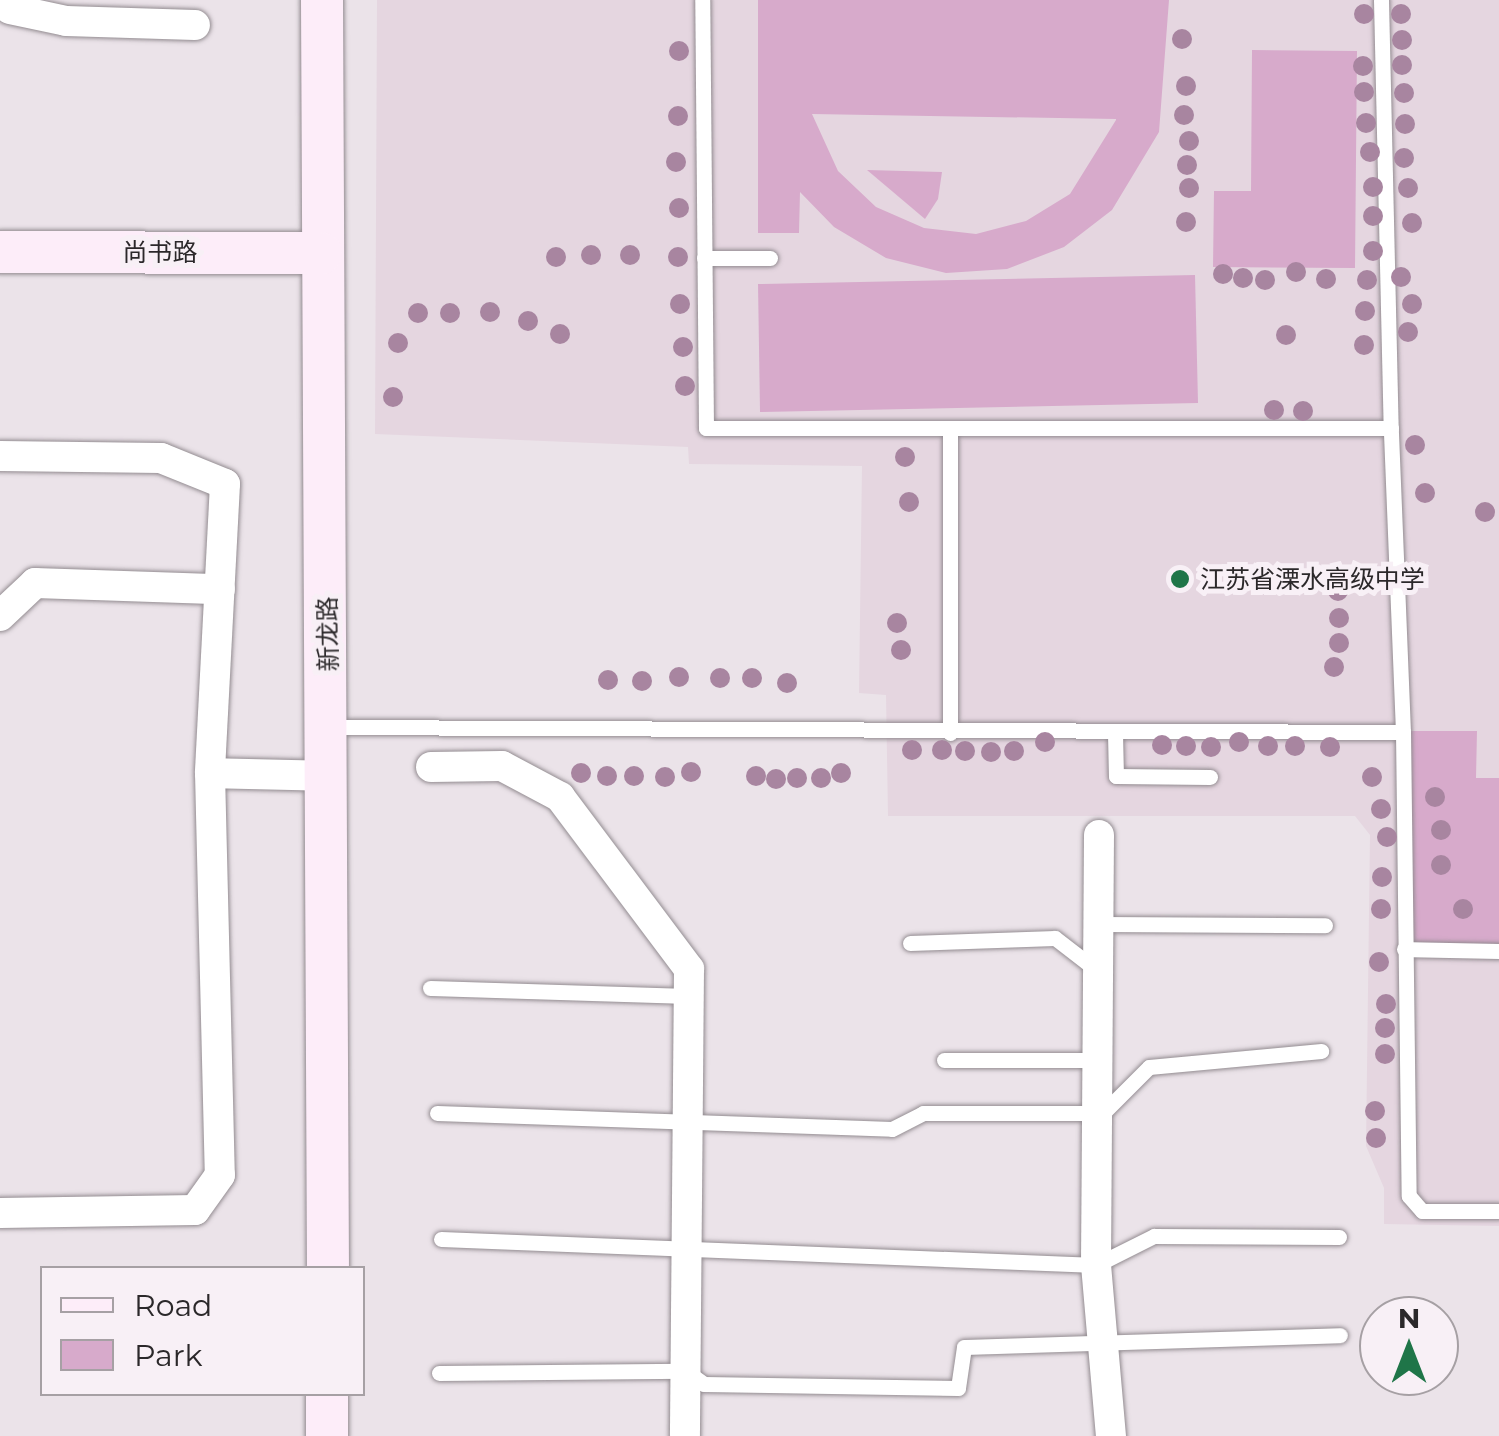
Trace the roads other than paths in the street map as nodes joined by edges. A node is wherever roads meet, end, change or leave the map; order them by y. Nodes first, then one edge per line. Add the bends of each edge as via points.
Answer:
1 (322, 0) edge
2 (702, 0) edge
3 (1381, 0) edge
4 (7, 15) edge
5 (196, 25) dead end
6 (0, 252) edge
7 (320, 253) junction
8 (704, 258) junction
9 (770, 258) dead end
10 (1392, 428) junction
11 (950, 430) junction
12 (0, 456) edge
13 (220, 589) junction
14 (0, 616) edge
15 (330, 728) junction
16 (1114, 732) junction
17 (1403, 732) junction
18 (950, 733) junction
19 (431, 768) dead end
20 (210, 772) junction
21 (330, 776) junction
22 (1210, 777) dead end
23 (1099, 835) dead end
24 (1100, 924) junction
25 (1325, 926) dead end
26 (910, 943) dead end
27 (1404, 950) junction
28 (1499, 951) edge
29 (1101, 974) junction
30 (430, 988) dead end
31 (689, 996) junction
32 (1322, 1051) dead end
33 (944, 1060) dead end
34 (1102, 1060) junction
35 (437, 1113) dead end
36 (1103, 1113) junction
37 (688, 1120) junction
38 (1499, 1211) edge
39 (0, 1213) edge
40 (1339, 1237) dead end
41 (441, 1239) dead end
42 (687, 1248) junction
43 (1096, 1264) junction
44 (328, 1266) edge
45 (1340, 1335) dead end
46 (1104, 1350) junction
47 (686, 1371) junction
48 (438, 1373) dead end
49 (327, 1396) edge
50 (327, 1436) edge
51 (685, 1436) edge
52 (1111, 1436) edge

1 - 7 street, 新龙路
2 - 8 lane
3 - 10 lane
4 - 5 street
6 - 7 street, 尚书路
7 - 15 street, 新龙路
8 - 9 lane
8 - 11 lane via 706,428
10 - 11 lane
10 - 17 lane
11 - 18 lane
12 - 13 street via 161,458 225,484
13 - 14 street via 35,584
13 - 20 street
15 - 18 lane
15 - 21 street, 新龙路
16 - 17 lane
16 - 18 lane
16 - 22 lane via 1116,776
17 - 27 lane
19 - 31 street via 502,766 560,797 689,969
20 - 21 street
20 - 39 street via 220,1175 196,1210
21 - 44 street, 新龙路
23 - 24 street
24 - 25 lane
24 - 29 street
26 - 29 lane via 1055,938
27 - 28 lane
27 - 38 lane via 1409,1196 1422,1211
29 - 34 street
30 - 31 lane
31 - 37 street
32 - 36 lane via 1149,1067
33 - 34 lane
34 - 36 street
35 - 37 lane
36 - 37 lane via 924,1113 892,1129
36 - 43 street
37 - 42 street
40 - 43 lane via 1154,1236
41 - 42 lane
42 - 43 lane
42 - 47 street
43 - 46 street
45 - 46 lane
46 - 47 lane via 964,1347 958,1388 704,1384
46 - 52 street
47 - 48 lane
47 - 51 street
49 - 50 street

